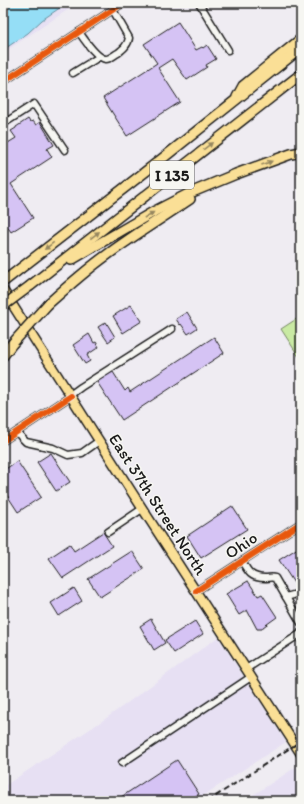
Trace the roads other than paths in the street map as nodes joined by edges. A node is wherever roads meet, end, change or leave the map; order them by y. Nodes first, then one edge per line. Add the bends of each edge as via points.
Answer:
1 (123, 3) edge
2 (199, 3) edge
3 (113, 10) junction
4 (79, 32) junction
5 (301, 39) edge
6 (301, 48) edge
7 (228, 50) dead end
8 (99, 57) junction
9 (73, 74) dead end
10 (301, 74) edge
11 (3, 82) edge
12 (235, 101) junction
13 (3, 124) edge
14 (65, 150) dead end
15 (301, 152) edge
16 (213, 184) junction
17 (42, 276) junction
18 (3, 282) edge
19 (3, 290) edge
20 (3, 306) edge
21 (172, 329) dead end
22 (3, 356) edge
23 (70, 396) junction
24 (17, 432) junction
25 (3, 441) edge
26 (99, 441) junction
27 (142, 509) junction
28 (301, 523) edge
29 (108, 532) dead end
30 (242, 561) junction
31 (196, 591) junction
32 (301, 594) edge
33 (286, 598) junction
34 (301, 623) edge
35 (301, 632) edge
36 (246, 669) junction
37 (251, 677) junction
38 (301, 754) edge
39 (122, 764) dead end

1 - 3 street
2 - 7 street
3 - 4 street
3 - 8 street via 128,36 128,43 111,57
4 - 8 street
4 - 11 street
5 - 12 highway via 243,86
6 - 12 highway, I 135
8 - 9 street
17 -> 10 highway, I 135
12 -> 18 highway, I 135
13 - 14 street via 34,104
16 -> 15 highway
17 -> 16 highway via 155,211
16 - 22 highway, bridge via 106,255 79,277 48,304
17 - 20 highway, I 135, bridge
19 - 23 main road, East 37th Street North
21 - 23 street
23 - 24 street
23 - 26 main road, East 37th Street North
24 - 25 street
24 - 26 street via 26,442 53,448 68,455 82,453
26 - 27 main road, East 37th Street North
27 - 29 street
27 - 31 main road, East 37th Street North
28 - 30 street, Ohio
30 - 31 street, Ohio
30 - 33 street via 254,577 274,578
31 - 36 main road, East 37th Street North
32 - 33 street
33 - 34 street
35 - 36 street
36 - 37 main road, East 37th Street North
37 - 38 main road, East 37th Street North
37 - 39 street

